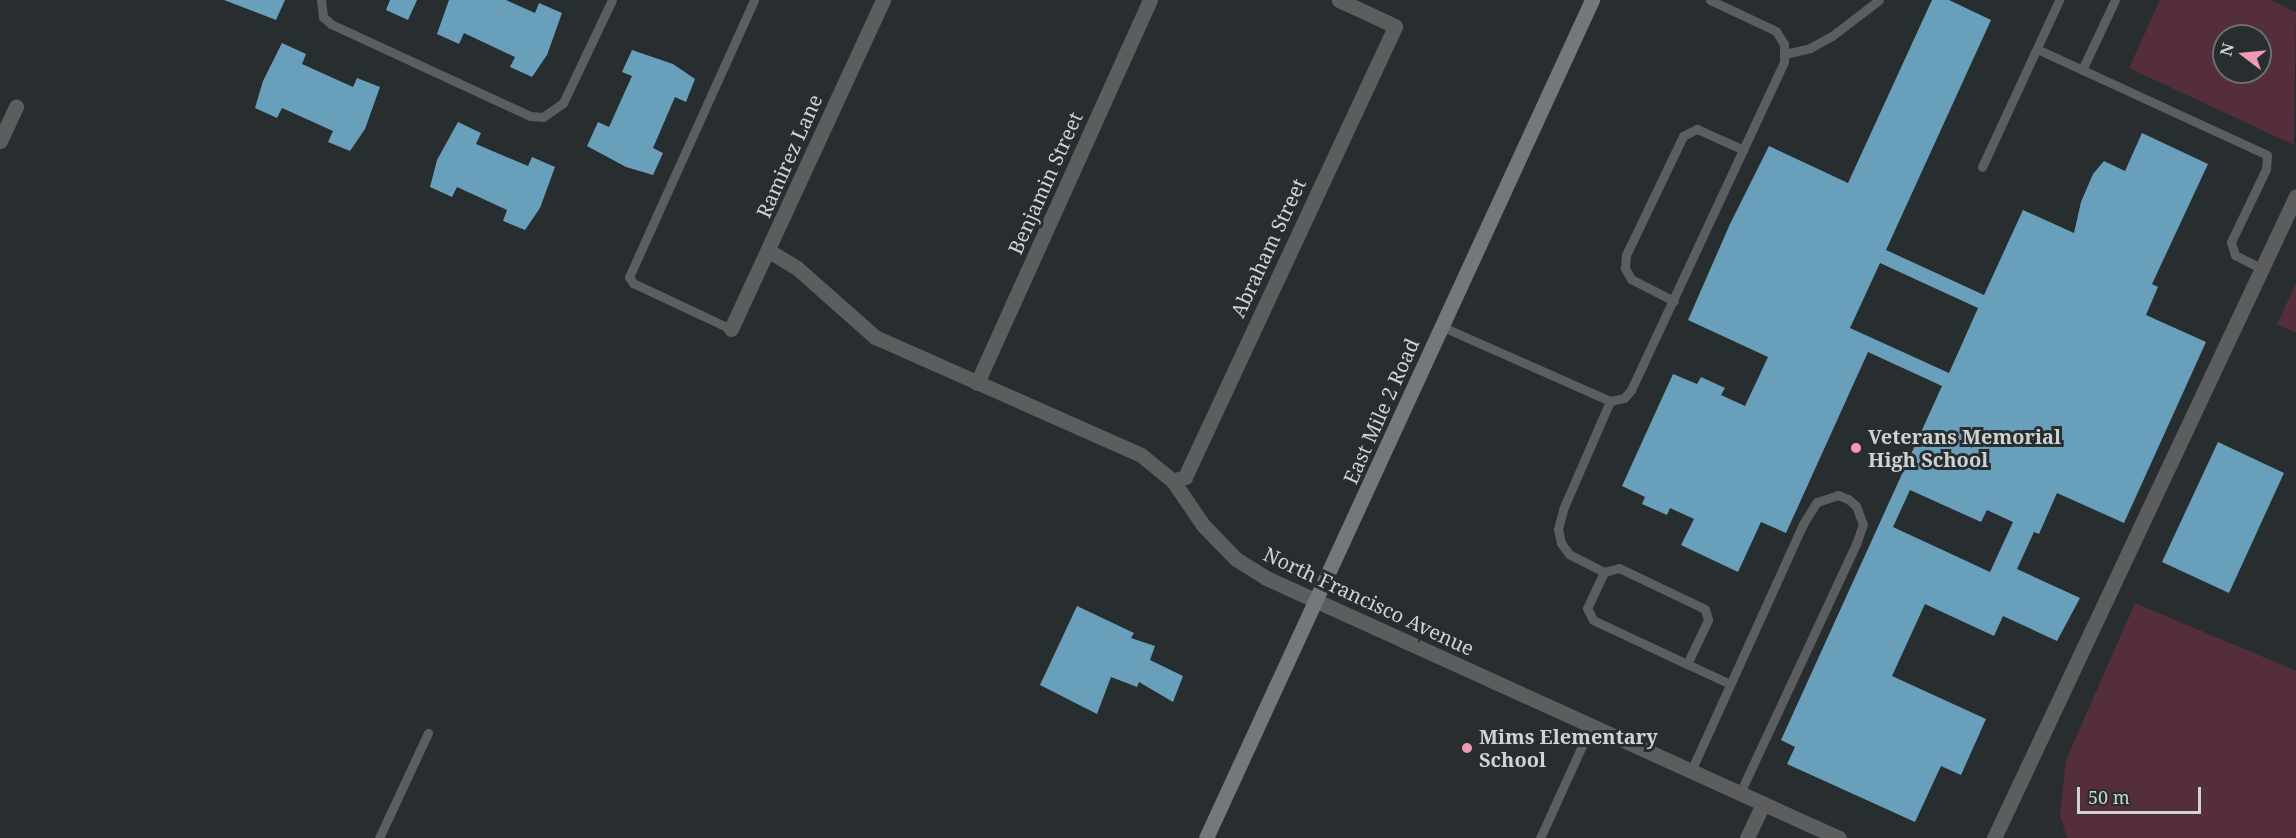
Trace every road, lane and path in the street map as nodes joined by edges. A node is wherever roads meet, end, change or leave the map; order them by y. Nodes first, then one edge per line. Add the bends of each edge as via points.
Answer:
1 (321, 0) edge
2 (612, 0) edge
3 (754, 0) edge
4 (884, 0) edge
5 (1150, 0) edge
6 (1339, 0) edge
7 (1592, 0) edge
8 (1710, 0) edge
9 (1879, 0) edge
10 (2060, 0) edge
11 (2115, 0) edge
12 (2037, 49) junction
13 (1785, 54) junction
14 (2082, 70) junction
15 (16, 106) dead end
16 (0, 141) edge
17 (1744, 150) junction
18 (1982, 167) dead end
19 (2296, 196) edge
20 (769, 251) junction
21 (2262, 269) junction
22 (1674, 301) junction
23 (1443, 327) junction
24 (731, 329) joint
25 (977, 383) junction
26 (1610, 400) junction
27 (1173, 481) junction
28 (1604, 572) junction
29 (1317, 603) junction
30 (1687, 664) junction
31 (1730, 684) junction
32 (1591, 726) junction
33 (428, 733) dead end
34 (1691, 771) junction
35 (1740, 793) junction
36 (1763, 804) junction
37 (379, 838) edge
38 (1206, 838) edge
39 (1540, 838) edge
40 (1748, 838) edge
41 (1839, 838) edge
42 (1994, 838) edge

1 - 2 lane via 323,17 331,24 531,116 543,117 563,103
3 - 24 lane via 629,277 633,283
4 - 20 street, Ramirez Lane
5 - 25 street, Benjamin Street
6 - 27 street, Abraham Street via 1395,26 1185,477
7 - 23 main road, East Mile 2 Road
8 - 13 lane via 1776,31
9 - 13 lane via 1832,36 1810,48
10 - 12 lane
11 - 14 lane
12 - 14 lane
12 - 18 lane
13 - 17 lane
14 - 21 lane via 2267,155 2266,169 2231,242 2235,255
15 - 16 street
17 - 22 lane
17 - 22 lane via 1697,129 1683,136 1626,255 1625,268 1631,279
19 - 21 street
20 - 24 street, Ramirez Lane
20 - 25 street, North Francisco Avenue via 797,268 875,337
21 - 42 street
22 - 26 lane via 1631,390 1624,398
23 - 26 lane
23 - 29 main road, East Mile 2 Road
25 - 27 street, North Francisco Avenue via 1141,455
26 - 28 lane via 1558,529 1560,543 1569,554
27 - 29 street, North Francisco Avenue via 1203,525 1236,559
28 - 30 lane via 1587,608 1590,618
28 - 30 lane via 1618,568 1705,609 1708,620
29 - 32 street, North Francisco Avenue
29 - 38 main road, East Mile 2 Road
30 - 31 lane
31 - 34 lane
31 - 35 lane via 1810,512 1817,502 1829,496 1848,499 1856,506 1863,524 1856,544
32 - 34 street, North Francisco Avenue
32 - 39 lane
33 - 37 lane
34 - 35 street, North Francisco Avenue
35 - 36 street, North Francisco Avenue
36 - 40 street
36 - 41 street, North Francisco Avenue

